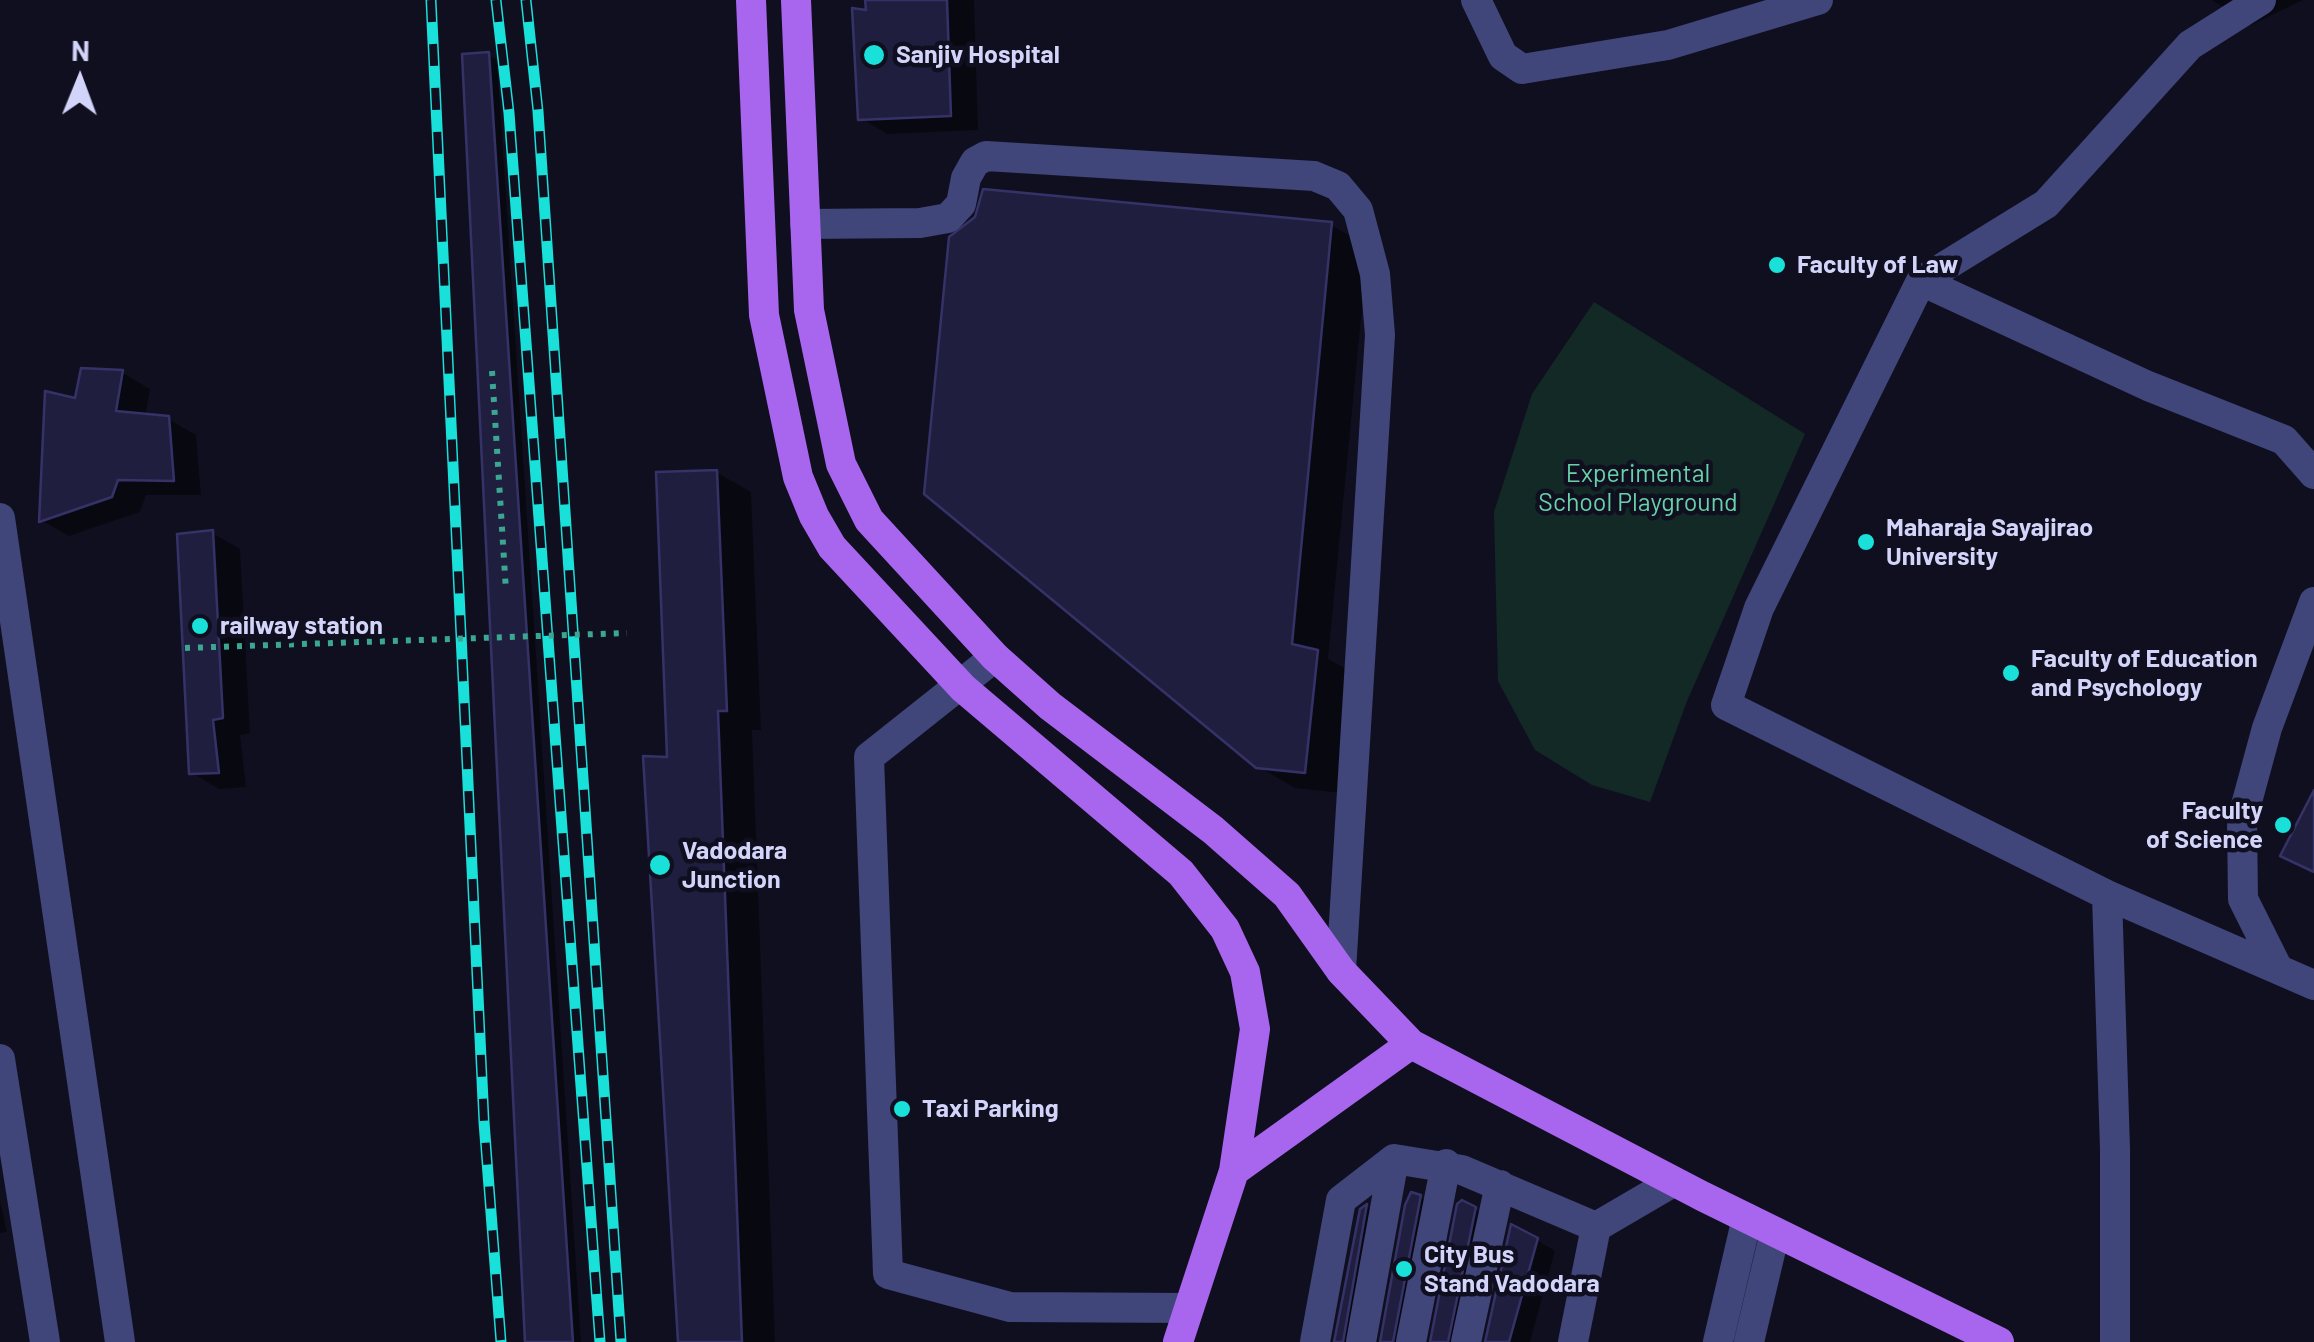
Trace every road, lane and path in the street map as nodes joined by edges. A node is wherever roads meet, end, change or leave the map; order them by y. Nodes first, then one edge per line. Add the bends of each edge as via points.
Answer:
1 (751, 0) edge
2 (796, 0) edge
3 (1476, 0) edge
4 (1818, 0) edge
5 (2260, 0) edge
6 (805, 224) junction
7 (1921, 281) junction
8 (492, 371) dead end
9 (2314, 474) edge
10 (0, 518) edge
11 (506, 591) dead end
12 (2314, 602) edge
13 (627, 633) dead end
14 (185, 648) dead end
15 (995, 657) junction
16 (960, 685) junction
17 (2108, 896) junction
18 (2277, 967) junction
19 (1341, 971) junction
20 (2314, 985) edge
21 (1410, 1044) junction
22 (0, 1059) edge
23 (1394, 1159) junction
24 (1446, 1164) junction
25 (1234, 1171) junction
26 (1673, 1182) junction
27 (1500, 1185) junction
28 (1747, 1218) junction
29 (1596, 1227) junction
30 (1775, 1232) junction
31 (1189, 1308) junction
32 (44, 1342) edge
33 (120, 1342) edge
34 (1178, 1342) edge
35 (1201, 1342) edge
36 (1315, 1342) edge
37 (1361, 1342) edge
38 (1411, 1342) edge
39 (1466, 1342) edge
40 (1573, 1342) edge
41 (1718, 1342) edge
42 (1749, 1342) edge
43 (1999, 1342) edge
44 (2115, 1342) edge

1 - 16 main road via 764,315 798,478 832,548
2 - 6 main road
3 - 4 street via 1503,56 1522,69 1668,45
5 - 7 street via 2190,46 2046,204
6 - 15 main road via 818,361 854,496
6 - 19 street via 948,218 961,204 974,162 986,156 1314,176 1338,186 1358,210 1375,274 1380,335
7 - 9 street via 2148,386 2284,440
7 - 17 street via 1759,608 1726,705
8 - 11 path
10 - 33 street
12 - 18 street via 2242,820 2243,899
13 - 14 path, bridge
15 - 16 street
15 - 19 main road via 1287,895
16 - 25 main road via 1181,873 1225,929 1245,972 1255,1029
16 - 31 street via 869,758 888,1274 1010,1307
17 - 18 street
17 - 44 street
18 - 20 street
19 - 21 main road
21 - 25 main road
21 - 26 main road
22 - 32 street
23 - 24 street
23 - 36 street via 1341,1200
23 - 37 street
24 - 27 street
24 - 38 street
25 - 31 main road
26 - 28 main road
26 - 29 street
27 - 29 street
27 - 39 street
28 - 30 main road
28 - 41 street
29 - 40 street
30 - 42 street
30 - 43 main road
31 - 34 main road
31 - 35 main road

